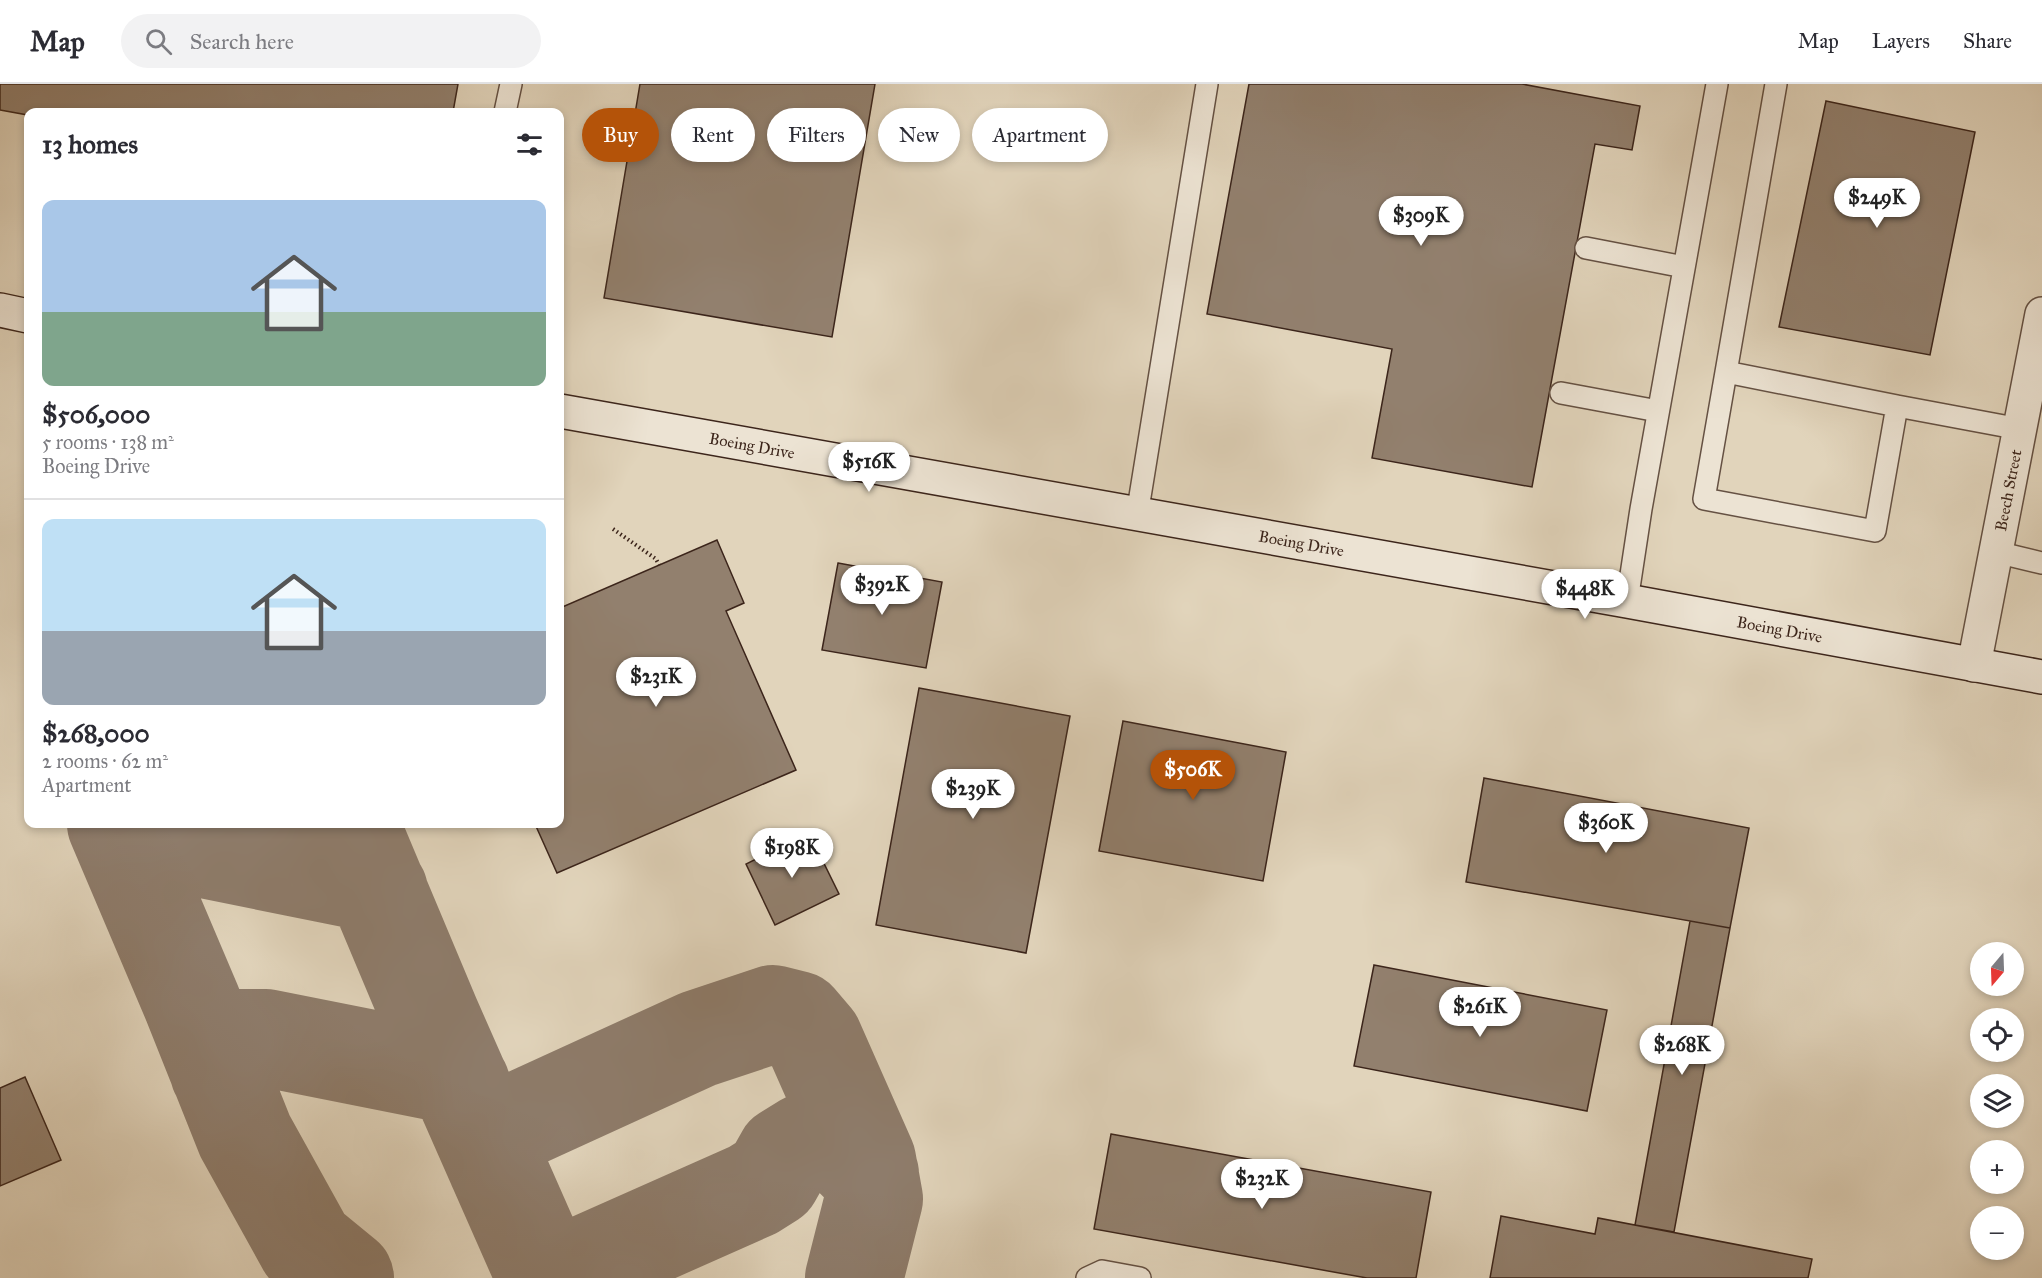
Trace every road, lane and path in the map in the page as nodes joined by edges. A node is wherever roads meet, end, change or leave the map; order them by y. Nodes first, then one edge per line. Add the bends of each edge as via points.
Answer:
1 (511, 84) edge
2 (1207, 84) edge
3 (1717, 84) edge
4 (1776, 84) edge
5 (506, 108) edge
6 (1586, 248) dead end
7 (1684, 267) junction
8 (0, 310) edge
9 (2042, 314) edge
10 (24, 315) edge
11 (2039, 349) edge
12 (1726, 372) junction
13 (1561, 393) dead end
14 (1897, 406) junction
15 (1658, 411) junction
16 (564, 412) edge
17 (2020, 429) junction
18 (1137, 515) junction
19 (613, 529) dead end
20 (1996, 552) junction
21 (2042, 563) edge
22 (659, 565) dead end
23 (1627, 601) junction
24 (1974, 665) junction
25 (2042, 677) edge
26 (1087, 1278) edge
27 (1140, 1278) edge

1 - 5 lane
2 - 18 lane
3 - 7 lane
4 - 12 lane
6 - 7 lane
7 - 15 lane
8 - 10 street
9 - 11 street, Beech Street
11 - 17 street, Beech Street
12 - 14 lane
12 - 14 lane via 1704,499 1875,531
13 - 15 lane
14 - 17 lane
15 - 23 lane
16 - 18 street, Boeing Drive
17 - 20 street, Beech Street
18 - 23 street, Boeing Drive
19 - 22 path
20 - 21 lane
20 - 24 street, Beech Street
23 - 24 street, Boeing Drive
24 - 25 street, Boeing Drive
26 - 27 lane via 1102,1271

